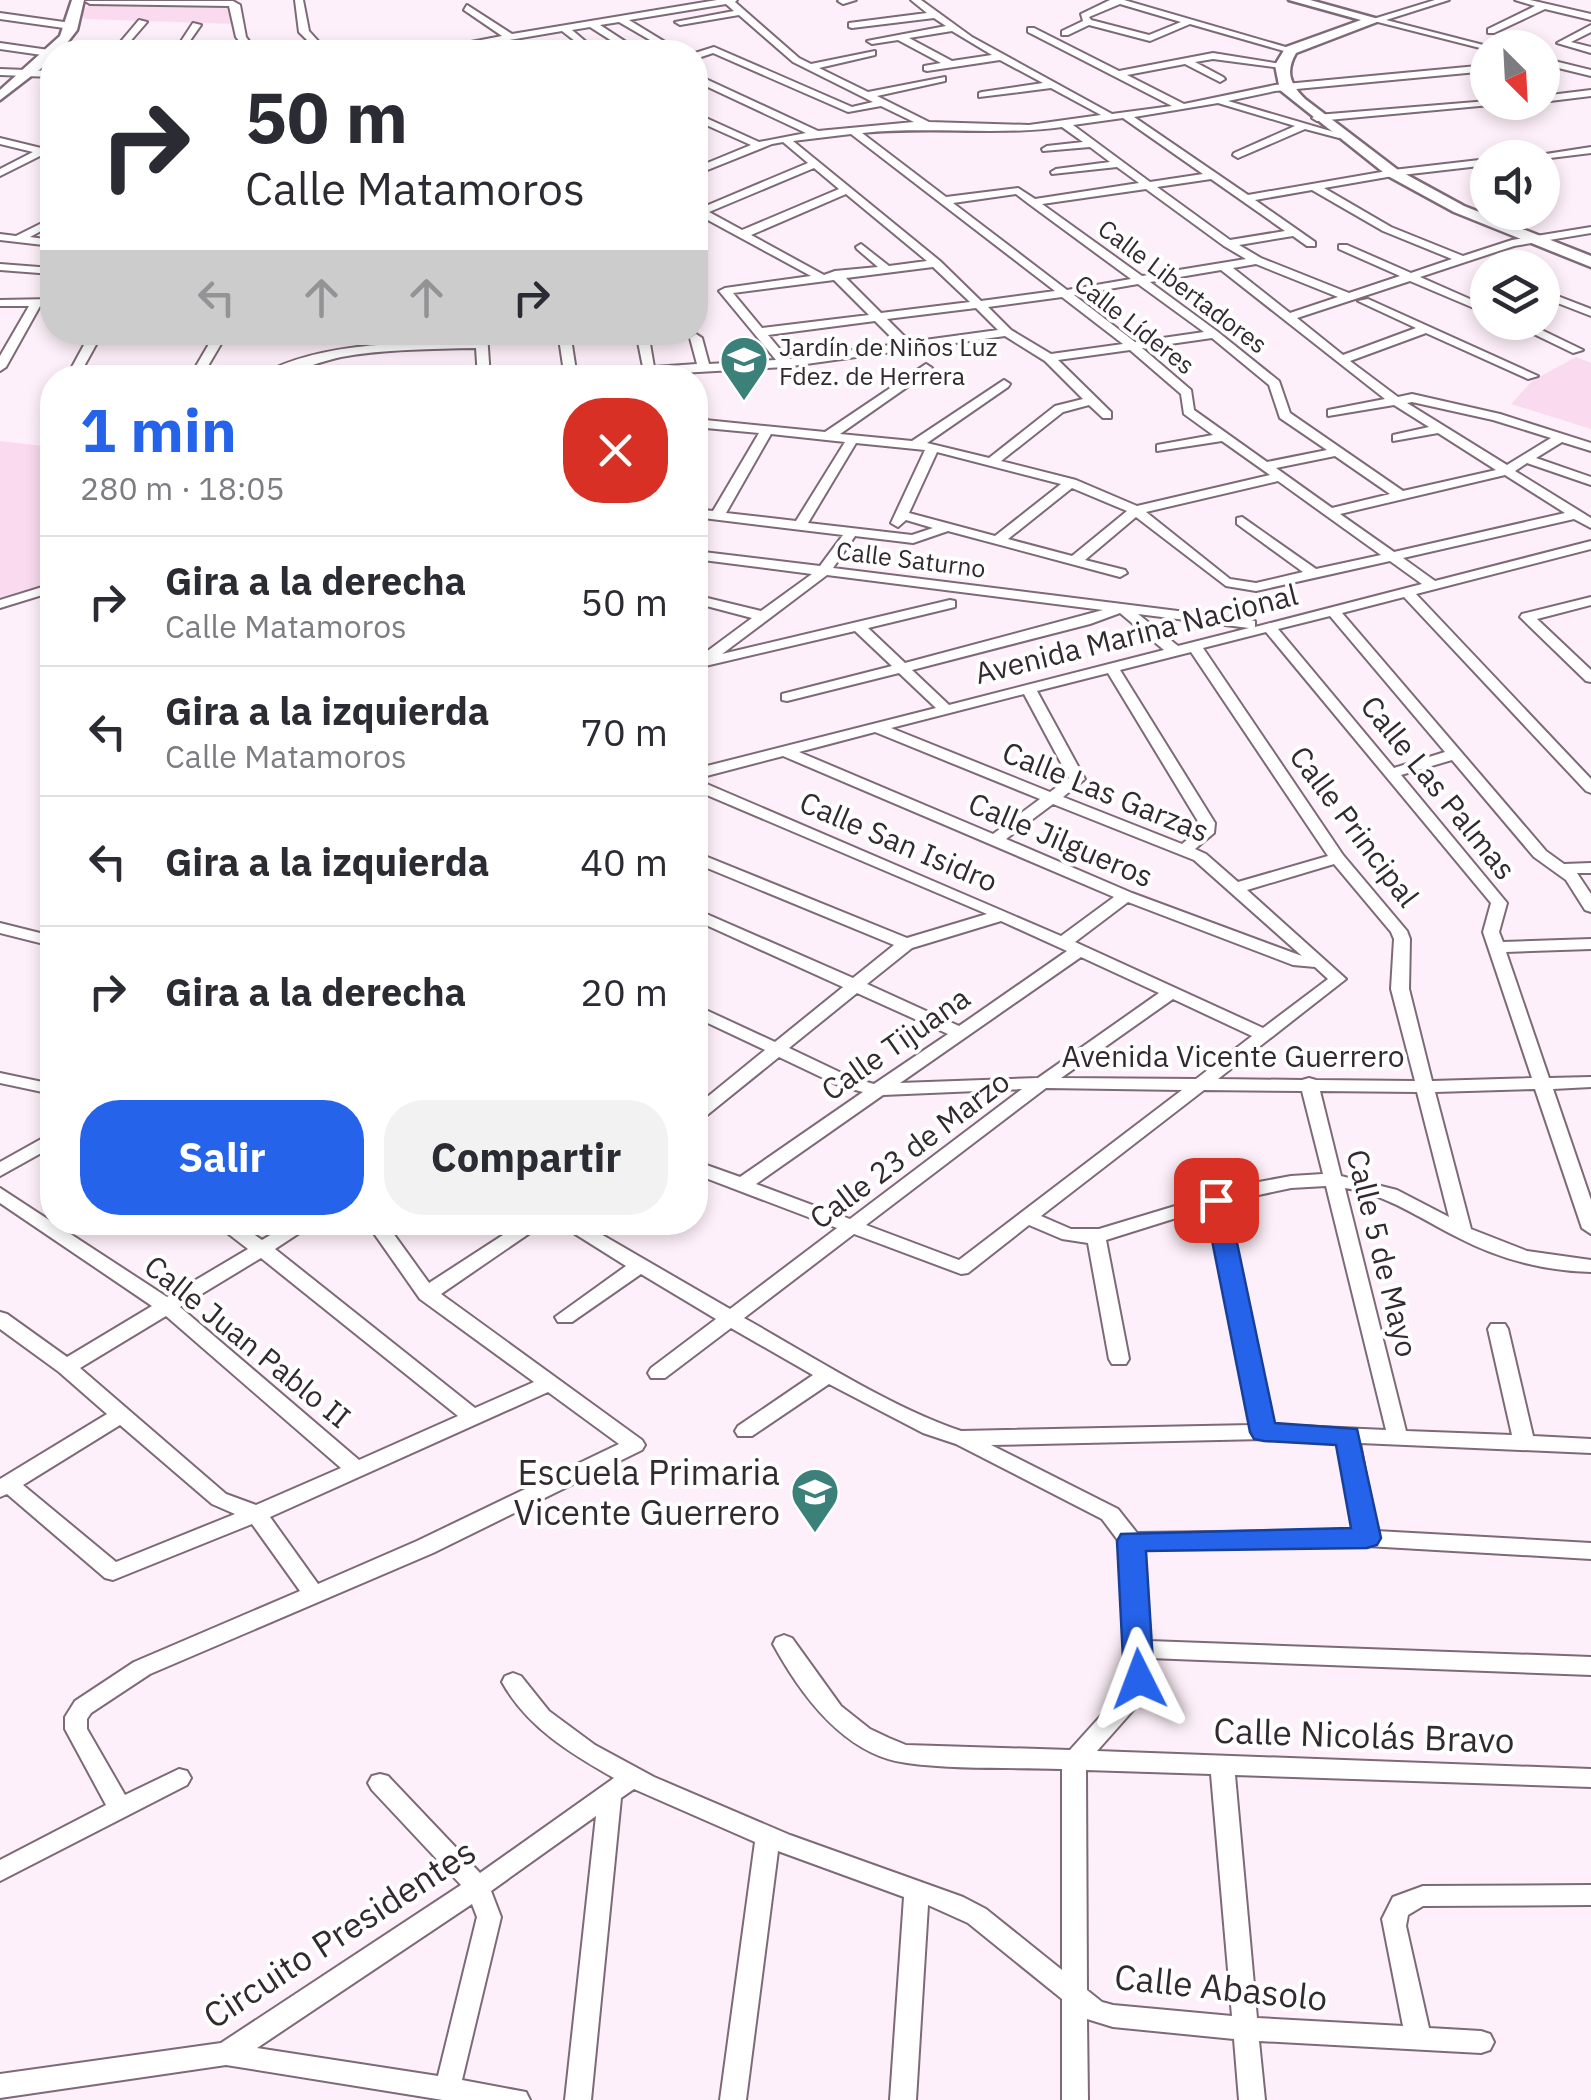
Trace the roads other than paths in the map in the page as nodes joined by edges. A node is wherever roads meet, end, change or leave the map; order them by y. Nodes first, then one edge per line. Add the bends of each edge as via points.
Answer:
1 (78, 0) edge
2 (299, 0) edge
3 (646, 0) edge
4 (729, 0) edge
5 (852, 0) edge
6 (903, 0) edge
7 (914, 0) edge
8 (1295, 0) edge
9 (1422, 0) edge
10 (1518, 0) edge
11 (90, 1) edge
12 (842, 1) edge
13 (1116, 1) edge
14 (1440, 2) edge
15 (1540, 3) edge
16 (467, 8) dead end
17 (664, 11) junction
18 (737, 12) junction
19 (1588, 14) edge
20 (929, 15) junction
21 (0, 16) edge
22 (621, 18) junction
23 (1375, 20) junction
24 (142, 22) dead end
25 (680, 22) dead end
26 (1088, 22) junction
27 (1188, 22) junction
28 (592, 24) junction
29 (852, 25) dead end
30 (71, 26) junction
31 (196, 26) dead end
32 (1591, 28) edge
33 (564, 29) junction
34 (949, 29) junction
35 (1031, 30) dead end
36 (1491, 30) dead end
37 (1065, 33) dead end
38 (900, 37) junction
39 (511, 38) junction
40 (59, 40) edge
41 (126, 40) edge
42 (186, 40) edge
43 (243, 40) edge
44 (312, 40) edge
45 (499, 40) edge
46 (578, 40) edge
47 (617, 40) edge
48 (656, 40) edge
49 (872, 40) dead end
50 (1470, 43) edge
51 (0, 46) edge
52 (1291, 50) junction
53 (1591, 50) edge
54 (40, 52) edge
55 (708, 52) edge
56 (872, 53) dead end
57 (999, 57) junction
58 (1184, 60) junction
59 (40, 61) edge
60 (951, 64) junction
61 (1282, 65) junction
62 (1560, 65) edge
63 (809, 67) junction
64 (927, 68) dead end
65 (1470, 70) edge
66 (0, 72) edge
67 (1591, 73) edge
68 (28, 74) junction
69 (40, 74) edge
70 (1118, 74) junction
71 (942, 79) dead end
72 (1220, 79) dead end
73 (708, 83) edge
74 (1052, 85) junction
75 (1286, 87) junction
76 (1591, 93) edge
77 (867, 95) junction
78 (982, 95) dead end
79 (0, 96) edge
80 (1560, 97) edge
81 (1217, 100) junction
82 (883, 102) junction
83 (1470, 106) edge
84 (1183, 107) junction
85 (1125, 115) junction
86 (1111, 117) junction
87 (1311, 121) junction
88 (708, 122) edge
89 (1065, 124) junction
90 (928, 125) junction
91 (718, 127) junction
92 (852, 130) junction
93 (708, 131) edge
94 (817, 134) junction
95 (784, 138) junction
96 (0, 142) edge
97 (1091, 144) junction
98 (758, 145) junction
99 (40, 148) edge
100 (1047, 149) dead end
101 (1591, 150) edge
102 (40, 153) edge
103 (1560, 154) edge
104 (1238, 155) dead end
105 (816, 164) junction
106 (1117, 164) junction
107 (1470, 164) edge
108 (708, 166) edge
109 (0, 172) edge
110 (1056, 172) dead end
111 (1393, 173) junction
112 (1212, 176) junction
113 (1147, 186) junction
114 (1314, 187) junction
115 (846, 190) junction
116 (1244, 199) junction
117 (941, 201) junction
118 (1033, 202) junction
119 (708, 206) edge
120 (708, 215) edge
121 (40, 227) edge
122 (1591, 230) edge
123 (1294, 233) junction
124 (743, 234) junction
125 (0, 237) edge
126 (1542, 239) junction
127 (16, 240) junction
128 (40, 243) edge
129 (1228, 244) junction
130 (1311, 244) dead end
131 (861, 247) dead end
132 (1343, 247) dead end
133 (1256, 260) junction
134 (936, 262) junction
135 (1468, 262) junction
136 (1591, 262) edge
137 (1224, 266) junction
138 (0, 268) edge
139 (885, 268) junction
140 (40, 270) edge
141 (835, 274) junction
142 (819, 276) junction
143 (1416, 279) junction
144 (1137, 280) junction
145 (1060, 294) junction
146 (1349, 296) junction
147 (1560, 300) edge
148 (1364, 301) junction
149 (980, 302) junction
150 (0, 303) edge
151 (1470, 303) edge
152 (40, 304) edge
153 (35, 305) junction
154 (1590, 312) edge
155 (877, 315) junction
156 (1292, 320) junction
157 (1425, 329) junction
158 (761, 332) junction
159 (1007, 332) junction
160 (1214, 334) junction
161 (1554, 340) edge
162 (422, 345) edge
163 (907, 346) junction
164 (1133, 346) junction
165 (396, 348) joint
166 (1577, 350) dead end
167 (1049, 358) junction
168 (1341, 360) junction
169 (785, 363) junction
170 (296, 365) edge
171 (0, 368) edge
172 (708, 368) edge
173 (926, 368) dead end
174 (1532, 376) dead end
175 (1004, 384) dead end
176 (1092, 400) junction
177 (1394, 400) junction
178 (1332, 413) dead end
179 (1107, 415) dead end
180 (708, 425) edge
181 (1440, 429) junction
182 (767, 432) junction
183 (827, 437) junction
184 (1223, 437) junction
185 (1397, 438) dead end
186 (1562, 438) junction
187 (852, 440) junction
188 (915, 446) junction
189 (934, 447) junction
190 (1591, 447) edge
191 (1161, 448) dead end
192 (1337, 452) junction
193 (1527, 459) junction
194 (991, 462) junction
195 (1264, 466) junction
196 (1506, 471) junction
197 (1279, 477) junction
198 (1591, 481) edge
199 (1071, 483) junction
200 (1402, 496) junction
201 (1136, 510) junction
202 (1330, 512) junction
203 (708, 515) edge
204 (1576, 515) junction
205 (716, 516) junction
206 (901, 516) junction
207 (1242, 521) dead end
208 (1591, 524) edge
209 (800, 525) junction
210 (948, 527) junction
211 (851, 532) junction
212 (891, 536) junction
213 (997, 541) junction
214 (1591, 545) edge
215 (1392, 556) junction
216 (708, 557) edge
217 (1075, 561) junction
218 (824, 571) junction
219 (1120, 573) dead end
220 (1314, 574) junction
221 (1432, 585) junction
222 (40, 592) edge
223 (1407, 592) junction
224 (1591, 601) edge
225 (708, 602) edge
226 (0, 604) edge
227 (950, 604) dead end
228 (1122, 608) junction
229 (1333, 611) junction
230 (762, 616) junction
231 (1250, 624) dead end
232 (859, 626) junction
233 (1270, 628) junction
234 (1195, 647) junction
235 (1176, 652) junction
236 (708, 657) edge
237 (708, 663) edge
238 (902, 667) junction
239 (1112, 668) junction
240 (1591, 678) edge
241 (1029, 689) junction
242 (787, 696) dead end
243 (946, 710) junction
244 (877, 728) junction
245 (784, 752) junction
246 (1455, 754) junction
247 (708, 771) edge
248 (1393, 773) junction
249 (1591, 788) edge
250 (708, 790) edge
251 (1051, 798) junction
252 (993, 840) junction
253 (1184, 851) junction
254 (1337, 858) junction
255 (708, 862) edge
256 (1591, 868) edge
257 (1561, 869) junction
258 (1238, 887) junction
259 (1126, 896) junction
260 (1591, 907) edge
261 (1002, 915) junction
262 (708, 920) edge
263 (0, 928) edge
264 (40, 938) edge
265 (906, 944) junction
266 (1591, 944) edge
267 (1072, 946) junction
268 (1497, 946) junction
269 (1321, 964) junction
270 (856, 985) junction
271 (1172, 992) junction
272 (708, 1016) edge
273 (959, 1032) junction
274 (1264, 1034) junction
275 (780, 1049) junction
276 (0, 1078) edge
277 (1591, 1082) edge
278 (1042, 1083) junction
279 (1204, 1083) junction
280 (1309, 1083) junction
281 (1540, 1083) junction
282 (40, 1086) edge
283 (1428, 1086) junction
284 (874, 1090) junction
285 (708, 1106) edge
286 (40, 1146) edge
287 (0, 1170) edge
288 (708, 1171) edge
289 (1335, 1181) junction
290 (742, 1184) junction
291 (0, 1194) edge
292 (1216, 1200) junction
293 (1027, 1217) junction
294 (40, 1221) edge
295 (852, 1227) junction
296 (1591, 1228) edge
297 (1462, 1232) junction
298 (60, 1235) edge
299 (241, 1235) edge
300 (289, 1235) edge
301 (384, 1235) edge
302 (517, 1235) edge
303 (586, 1235) edge
304 (1096, 1236) junction
305 (265, 1251) junction
306 (1591, 1266) edge
307 (638, 1267) junction
308 (427, 1294) junction
309 (168, 1308) junction
310 (566, 1316) dead end
311 (0, 1319) edge
312 (731, 1320) junction
313 (1498, 1330) dead end
314 (1119, 1359) dead end
315 (66, 1367) junction
316 (658, 1373) dead end
317 (828, 1375) junction
318 (550, 1383) junction
319 (119, 1416) junction
320 (473, 1418) junction
321 (745, 1431) dead end
322 (1264, 1432) junction
323 (1348, 1436) junction
324 (960, 1438) junction
325 (1398, 1438) junction
326 (1525, 1445) junction
327 (1591, 1446) edge
328 (356, 1469) junction
329 (5, 1486) edge
330 (256, 1514) junction
331 (1367, 1538) junction
332 (1131, 1541) junction
333 (1591, 1551) edge
334 (313, 1594) junction
335 (784, 1644) dead end
336 (1138, 1649) junction
337 (1591, 1666) edge
338 (513, 1682) dead end
339 (1074, 1762) junction
340 (1222, 1765) junction
341 (179, 1778) dead end
342 (1591, 1778) edge
343 (380, 1784) dead end
344 (620, 1786) junction
345 (120, 1808) junction
346 (768, 1834) junction
347 (0, 1871) edge
348 (478, 1887) junction
349 (918, 1890) junction
350 (1591, 1895) edge
351 (1077, 1997) junction
352 (1247, 2029) junction
353 (1418, 2038) junction
354 (1480, 2042) dead end
355 (226, 2054) junction
356 (0, 2086) edge
357 (447, 2090) junction
358 (517, 2100) edge
359 (578, 2100) edge
360 (733, 2100) edge
361 (903, 2100) edge
362 (1075, 2100) edge
363 (1252, 2100) edge

1 - 30 main road
2 - 44 street via 304,32
3 - 17 street
4 - 17 street
4 - 18 street
5 - 12 street
6 - 20 street
7 - 20 street
8 - 23 main road
9 - 14 street
10 - 15 street
11 - 43 street via 230,2
13 - 26 street via 1084,16
13 - 27 street
14 - 23 street
15 - 19 street
15 - 36 street
16 - 39 street
17 - 22 street
18 - 25 street
18 - 63 street
20 - 29 street
20 - 34 street
21 - 30 street
22 - 28 street
22 - 48 street
23 - 50 street
23 - 52 main road
24 - 41 street
26 - 27 street via 1150,38
26 - 37 street
27 - 52 street
28 - 33 street
28 - 47 street
30 - 40 main road
31 - 42 street
32 - 53 street via 1562,43
33 - 39 street
33 - 46 street
34 - 38 street
34 - 57 street
35 - 70 street
38 - 49 street
38 - 60 street
39 - 45 street
51 - 54 street
52 - 61 main road
55 - 82 street via 851,110
56 - 63 street
57 - 60 street
57 - 74 street
58 - 61 street via 1218,56
58 - 70 street
58 - 72 street
59 - 68 main road
60 - 64 street
61 - 75 main road
62 - 67 street
63 - 77 street
65 - 75 street
66 - 68 street
68 - 69 street
68 - 79 main road
70 - 84 street
71 - 77 street
73 - 94 street
74 - 78 street
74 - 86 street
75 - 81 street
75 - 87 main road
76 - 80 street
77 - 82 street
81 - 84 street
81 - 87 street
82 - 90 street
83 - 87 street
84 - 85 street
85 - 86 street
85 - 112 street
86 - 89 street
87 - 104 street
87 - 111 main road
88 - 91 street
89 - 90 street
89 - 97 street
90 - 92 street
91 - 93 street
91 - 98 street
92 - 94 street
92 - 117 street, Calle Líderes
94 - 95 street
95 - 98 street
95 - 105 street
96 - 99 street
97 - 100 street
97 - 106 street
98 - 108 street
101 - 103 street
102 - 109 street
105 - 115 street
105 - 119 street
106 - 110 street
106 - 113 street
107 - 111 street
111 - 114 street
111 - 126 main road via 1459,209
112 - 113 street
112 - 116 street
113 - 118 street
113 - 129 street
114 - 116 street
114 - 135 street via 1387,229
115 - 124 street
115 - 134 street
116 - 123 street
117 - 118 street, Calle Libertadores via 1018,191
117 - 145 street, Calle Líderes
118 - 144 street, Calle Libertadores
120 - 124 street
121 - 127 street
122 - 126 street
123 - 129 street
123 - 130 street
124 - 142 street
125 - 127 street
126 - 135 street
126 - 136 main road
127 - 128 street
129 - 133 street
131 - 139 street
132 - 143 street
133 - 137 street
133 - 146 street
134 - 139 street
134 - 149 street
135 - 143 street
137 - 144 street
137 - 156 street
138 - 140 street
139 - 141 street
141 - 142 street
141 - 155 street
142 - 158 street via 725,290
143 - 146 street
143 - 148 street
143 - 151 street
144 - 145 street
144 - 160 street, Calle Libertadores
145 - 149 street
145 - 164 street, Calle Líderes
146 - 156 street
147 - 154 street
148 - 156 street
148 - 157 street
149 - 155 street
149 - 159 street
150 - 153 street
152 - 153 street
153 - 171 street
155 - 158 street
155 - 163 street
156 - 168 street
157 - 168 street
157 - 174 street
158 - 169 street
159 - 163 street
159 - 167 street
160 - 164 street
160 - 192 street, Calle Libertadores via 1275,384 1284,415
161 - 166 street
162 - 165 street
163 - 169 street
164 - 167 street
164 - 184 street, Calle Líderes via 1187,393 1188,411
165 - 170 street via 326,354
167 - 176 street
168 - 177 street
169 - 172 street
173 - 183 street
175 - 188 street
176 - 179 street
176 - 194 street via 1060,409
177 - 178 street
177 - 181 street
177 - 186 street via 1412,398
180 - 182 street
181 - 185 street
181 - 196 street
182 - 183 street
182 - 205 street
183 - 187 street
184 - 191 street
184 - 195 street, Calle Líderes
186 - 190 street
186 - 193 street
187 - 188 street
187 - 209 street
188 - 189 street
189 - 194 street
189 - 206 street
192 - 195 street
192 - 200 street, Calle Libertadores
193 - 196 street
193 - 198 street
194 - 199 street
195 - 197 street, Calle Líderes
196 - 200 street
196 - 204 street
197 - 201 street
197 - 202 street, Calle Líderes
199 - 201 street
199 - 213 street
200 - 202 street
201 - 217 street
201 - 220 street via 1226,582 1262,588
202 - 215 street, Calle Líderes
203 - 205 street
204 - 208 street
204 - 215 street
205 - 209 street
206 - 210 street
206 - 212 street
207 - 220 street
209 - 211 street
210 - 212 street via 926,537
210 - 213 street
211 - 212 street
211 - 218 street
213 - 217 street
214 - 221 street, Avenida Marina Nacional
215 - 220 street
215 - 221 street, Calle Líderes
216 - 218 street, Calle Saturno
217 - 219 street
218 - 228 street, Calle Saturno
218 - 230 street
221 - 223 street, Avenida Marina Nacional
222 - 226 street
223 - 229 street, Avenida Marina Nacional
223 - 249 street
224 - 240 street via 1527,616
225 - 230 street
227 - 232 street
228 - 231 street, Calle Saturno
228 - 235 street
228 - 238 street
229 - 233 street, Avenida Marina Nacional
229 - 246 street
230 - 236 street
232 - 237 street
232 - 238 street
233 - 234 street, Avenida Marina Nacional
233 - 248 street, Calle Las Palmas
234 - 235 street, Avenida Marina Nacional
234 - 254 street, Calle Principal
235 - 239 street, Avenida Marina Nacional
238 - 242 street
238 - 243 street
239 - 241 street, Avenida Marina Nacional
239 - 253 street via 1200,806 1208,830
241 - 243 street, Avenida Marina Nacional
241 - 251 street via 1077,780
243 - 244 street, Avenida Marina Nacional
244 - 245 street, Avenida Marina Nacional
244 - 251 street, Calle Las Garzas
245 - 247 street, Avenida Marina Nacional
245 - 252 street, Calle Jilgueros
246 - 248 street
246 - 257 street via 1540,854
248 - 268 street, Calle Las Palmas via 1499,903 1491,925
250 - 261 street, Calle San Isidro
251 - 252 street
251 - 253 street, Calle Las Garzas
252 - 259 street, Calle Jilgueros
253 - 258 street, Calle Las Garzas
254 - 258 street
254 - 283 street, Calle Principal via 1402,939 1400,990
255 - 265 street
256 - 257 street
257 - 260 street via 1581,886
258 - 269 street, Calle Las Garzas
259 - 267 street, Calle Tijuana
259 - 269 street, Calle Jilgueros
261 - 265 street
261 - 267 street, Calle San Isidro
262 - 270 street
263 - 264 street
265 - 270 street
266 - 268 street
267 - 271 street, Calle San Isidro
267 - 273 street, Calle Tijuana
268 - 281 street, Calle Las Palmas
269 - 274 street, Calle Las Garzas via 1338,979
270 - 273 street
270 - 275 street
271 - 274 street, Calle San Isidro
271 - 278 street, Calle 23 de Marzo
272 - 275 street
273 - 284 street, Calle Tijuana
274 - 279 street
275 - 284 street
275 - 285 street
276 - 282 street
277 - 281 street, Avenida Vicente Guerrero
278 - 279 street, Avenida Vicente Guerrero
278 - 284 street, Avenida Vicente Guerrero
278 - 295 street, Calle 23 de Marzo
279 - 280 street, Avenida Vicente Guerrero
279 - 293 street
280 - 283 street, Avenida Vicente Guerrero
280 - 289 street, Calle 5 de Mayo
281 - 283 street, Avenida Vicente Guerrero
281 - 296 street, Calle Las Palmas
283 - 297 street, Calle Principal
284 - 290 street, Calle Tijuana
286 - 287 street
288 - 290 street
289 - 292 street via 1289,1182
289 - 297 street via 1382,1188
289 - 325 street, Calle 5 de Mayo
290 - 295 street
291 - 294 street, Calle Juan Pablo II
292 - 304 street
292 - 322 street
293 - 295 street via 961,1268
293 - 304 street via 1067,1235
295 - 312 street, Calle 23 de Marzo
297 - 306 street via 1522,1257
298 - 309 street, Calle Juan Pablo II
299 - 305 street
300 - 305 street
301 - 308 street
302 - 308 street
303 - 307 street
304 - 314 street
305 - 309 street
305 - 320 street
307 - 310 street
307 - 312 street
308 - 318 street
309 - 315 street
309 - 328 street, Calle Juan Pablo II
311 - 315 street
312 - 316 street, Calle 23 de Marzo
312 - 317 street
313 - 326 street
315 - 319 street
317 - 321 street
317 - 324 street
318 - 320 street
318 - 334 street via 635,1445
319 - 329 street
319 - 330 street via 219,1499
320 - 328 street
322 - 323 street
322 - 324 street
323 - 325 street
323 - 331 street
324 - 332 street via 1110,1514
325 - 326 street
326 - 327 street
328 - 330 street
329 - 330 street via 112,1572
330 - 334 street
331 - 332 street
331 - 333 street
332 - 336 street
334 - 345 street via 142,1668 84,1706 76,1730
335 - 339 street, Calle Nicolás Bravo via 826,1708 873,1743 941,1759
336 - 337 street
336 - 339 street via 1136,1692
338 - 344 street, Calle Abasolo via 525,1704
339 - 340 street, Calle Nicolás Bravo
339 - 351 street
340 - 342 street, Calle Nicolás Bravo
340 - 352 street
341 - 345 street
343 - 348 street
344 - 346 street, Calle Abasolo
344 - 348 street, Circuito Presidentes
344 - 359 street
345 - 347 street
346 - 349 street, Calle Abasolo
346 - 360 street
348 - 355 street, Circuito Presidentes
348 - 357 street via 489,1917
349 - 351 street, Calle Abasolo via 977,1916
349 - 361 street
350 - 353 street via 1423,1896 1400,1904 1394,1926
351 - 352 street, Calle Abasolo via 1112,2016
351 - 362 street
352 - 353 street, Calle Abasolo
352 - 363 street
353 - 354 street, Calle Abasolo
355 - 356 street, Circuito Presidentes
355 - 357 street
357 - 358 street

